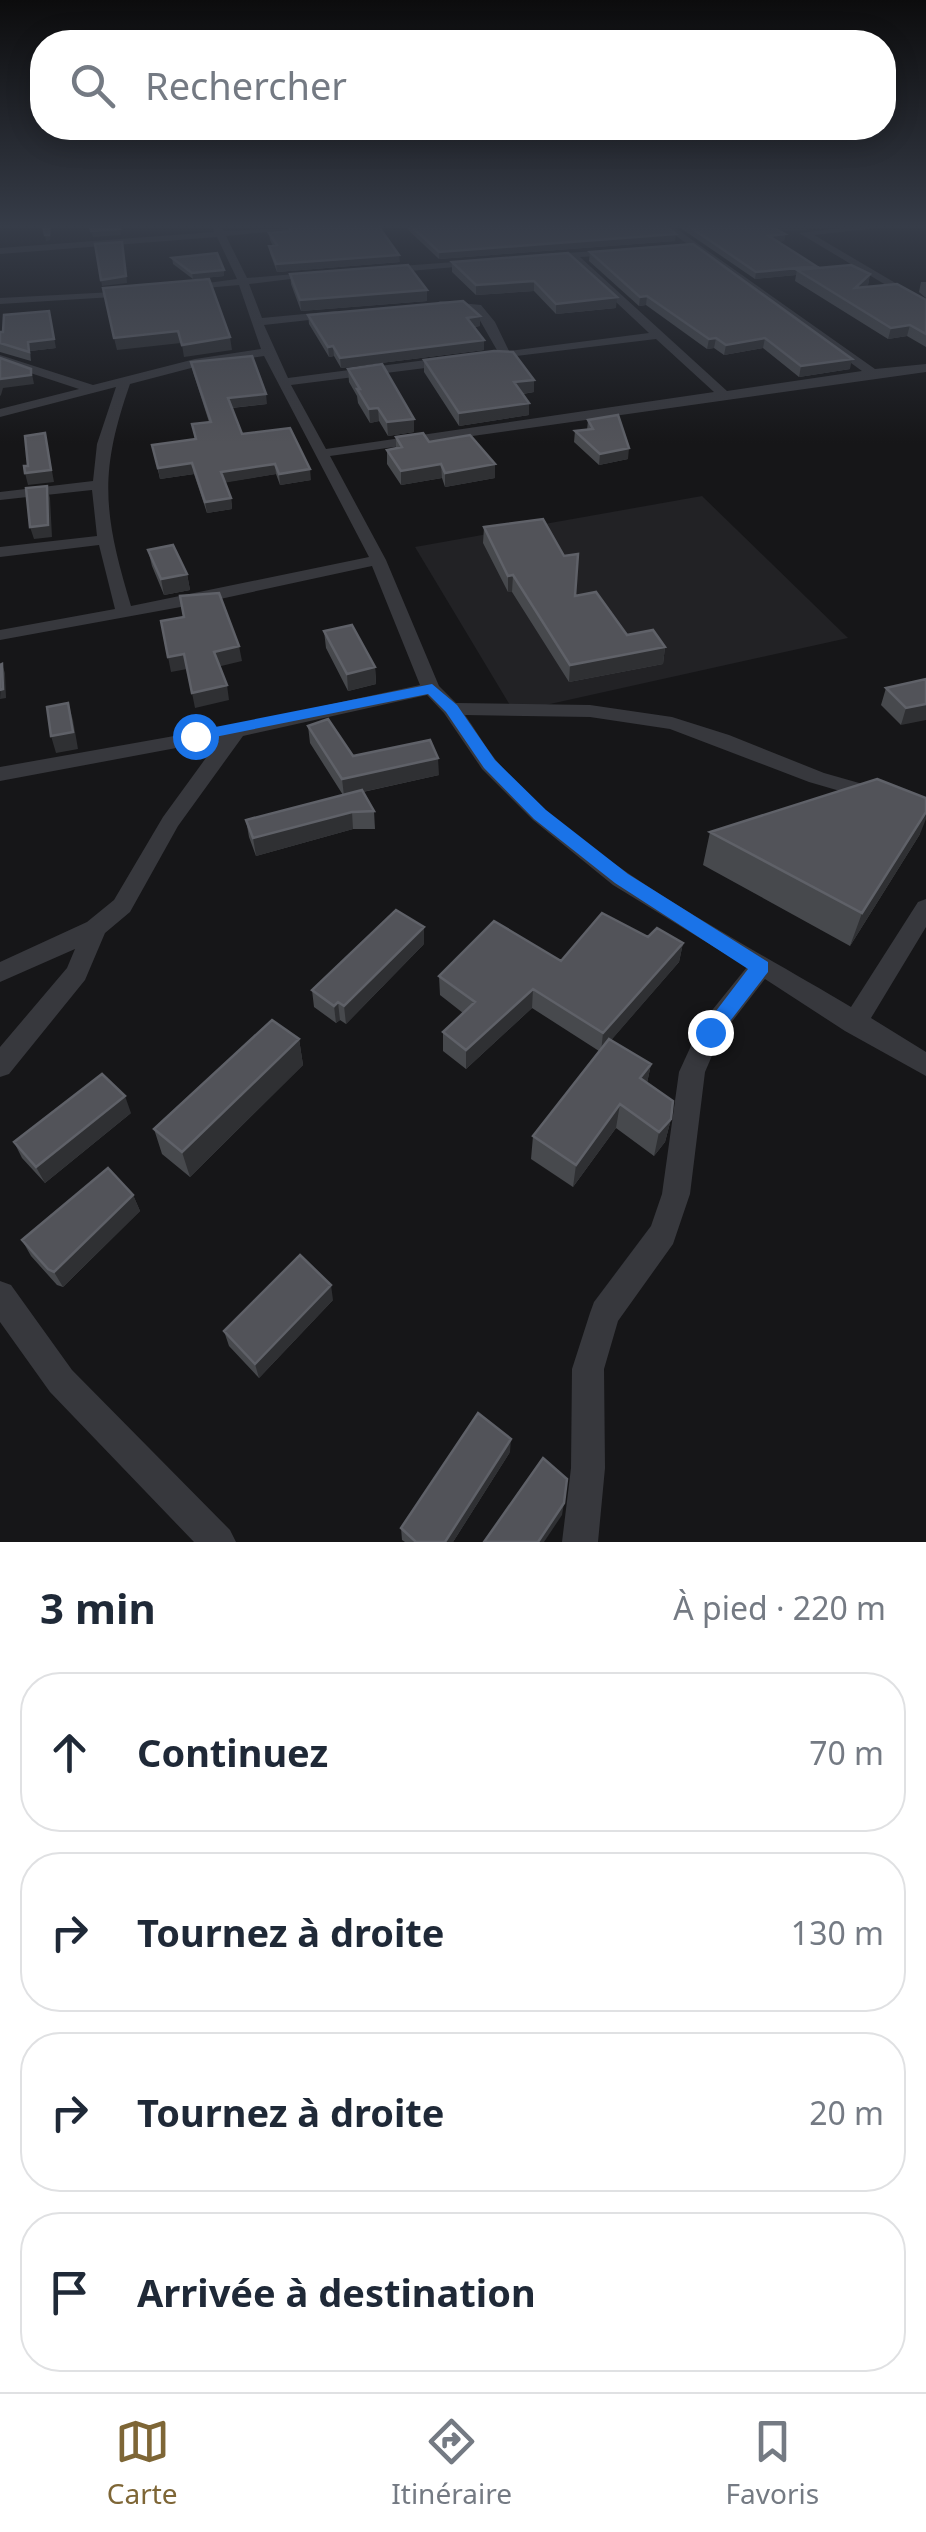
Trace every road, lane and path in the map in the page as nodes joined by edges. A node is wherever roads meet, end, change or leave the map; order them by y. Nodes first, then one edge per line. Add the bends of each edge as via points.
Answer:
1 (30, 299) edge
2 (250, 299) edge
3 (619, 299) edge
4 (769, 299) edge
5 (0, 301) edge
6 (428, 305) edge
7 (352, 312) edge
8 (258, 322) junction
9 (659, 336) junction
10 (268, 352) junction
11 (504, 354) junction
12 (0, 360) edge
13 (926, 368) edge
14 (873, 372) junction
15 (126, 379) junction
16 (284, 382) junction
17 (90, 388) junction
18 (724, 395) junction
19 (0, 413) edge
20 (324, 454) junction
21 (98, 486) junction
22 (0, 496) edge
23 (106, 540) junction
24 (0, 552) edge
25 (378, 560) junction
26 (124, 612) junction
27 (0, 635) edge
28 (432, 688) junction
29 (451, 709) junction
30 (236, 730) junction
31 (0, 774) edge
32 (926, 809) edge
33 (926, 908) edge
34 (95, 928) junction
35 (761, 967) junction
36 (0, 972) edge
37 (854, 1024) junction
38 (926, 1065) edge
39 (0, 1066) edge
40 (0, 1296) edge
41 (218, 1542) edge
42 (580, 1542) edge

1 - 5 street
2 - 8 street
3 - 9 street
4 - 14 street
6 - 11 street via 477,308
7 - 8 street
8 - 10 street
9 - 11 street
9 - 18 street
10 - 15 street
10 - 16 street
11 - 16 street
12 - 17 street
13 - 14 street
14 - 18 street
15 - 17 street
15 - 21 street via 102,449
16 - 20 street
17 - 19 street
18 - 20 street
20 - 25 street
21 - 22 street
21 - 23 street
23 - 24 street
23 - 26 street
25 - 26 street
25 - 28 street
26 - 27 street
28 - 29 street
28 - 30 street
29 - 32 street via 563,709 670,723
29 - 35 street via 489,764 540,814 622,878
30 - 31 street
30 - 34 street via 170,822 122,906
33 - 37 street
34 - 36 street
34 - 39 street via 77,973
35 - 37 street
35 - 42 street via 710,1032 692,1072 676,1194 664,1234 605,1313 588,1369
37 - 38 street
40 - 41 street via 61,1381

